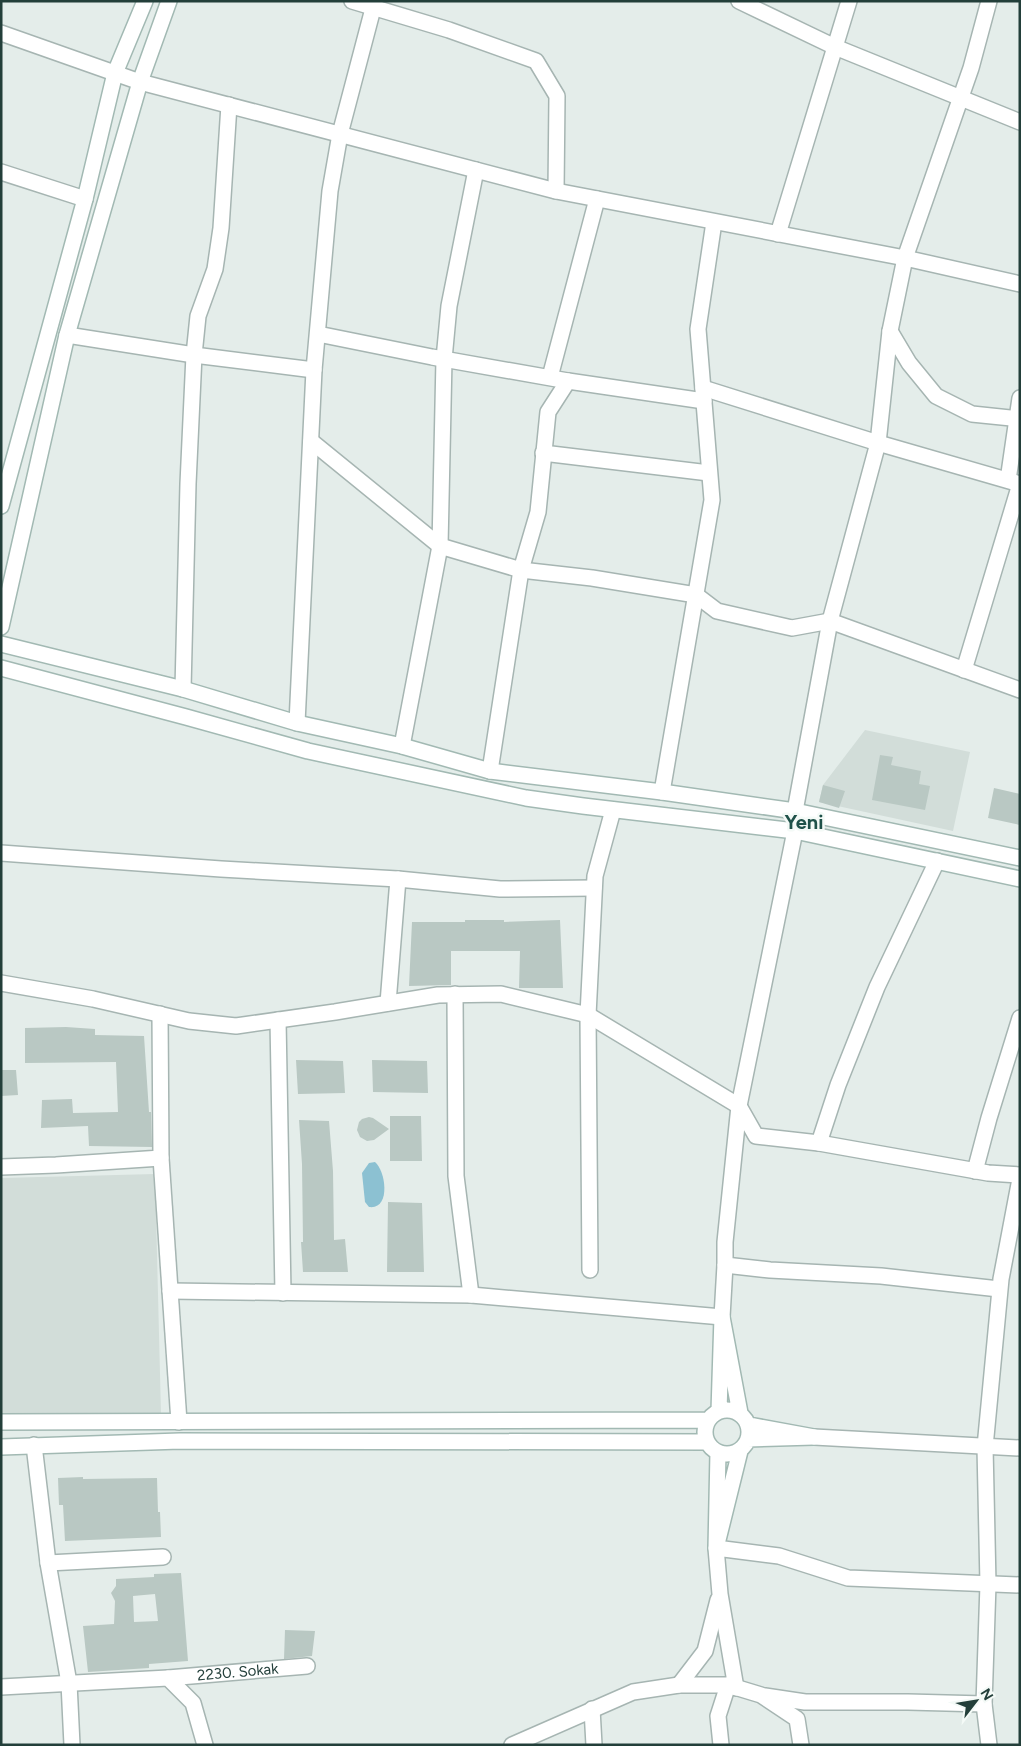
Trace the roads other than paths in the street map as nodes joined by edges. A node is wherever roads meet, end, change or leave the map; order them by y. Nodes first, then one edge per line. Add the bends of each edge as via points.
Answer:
1 (145, 1) edge
2 (169, 1) edge
3 (352, 1) edge
4 (739, 1) edge
5 (848, 1) edge
6 (989, 1) edge
7 (374, 5) edge
8 (1, 33) edge
9 (835, 47) junction
10 (115, 73) junction
11 (140, 82) junction
12 (961, 97) junction
13 (229, 105) junction
14 (1020, 122) edge
15 (340, 134) junction
16 (476, 170) junction
17 (1, 172) edge
18 (556, 191) junction
19 (85, 199) junction
20 (597, 199) junction
21 (714, 222) junction
22 (778, 234) junction
23 (905, 258) junction
24 (1020, 284) edge
25 (890, 331) junction
26 (318, 334) junction
27 (67, 335) junction
28 (194, 355) junction
29 (444, 359) junction
30 (314, 370) junction
31 (550, 377) junction
32 (568, 381) junction
33 (703, 395) junction
34 (1020, 398) edge
35 (1018, 419) edge
36 (311, 441) junction
37 (878, 443) junction
38 (543, 453) junction
39 (710, 473) junction
40 (1016, 483) edge
41 (1, 506) edge
42 (440, 546) junction
43 (521, 570) junction
44 (696, 595) junction
45 (830, 621) junction
46 (1, 627) edge
47 (1, 644) edge
48 (1, 668) edge
49 (964, 670) junction
50 (183, 689) junction
51 (1020, 690) edge
52 (297, 723) junction
53 (402, 746) junction
54 (490, 771) junction
55 (662, 792) junction
56 (613, 810) junction
57 (795, 811) junction
58 (795, 831) junction
59 (1, 853) edge
60 (1020, 858) edge
61 (938, 861) junction
62 (398, 879) junction
63 (1020, 879) edge
64 (594, 888) junction
65 (1, 983) edge
66 (455, 994) junction
67 (388, 1003) junction
68 (160, 1014) junction
69 (588, 1015) junction
70 (1020, 1018) edge
71 (278, 1020) junction
72 (739, 1106) junction
73 (820, 1143) junction
74 (161, 1158) junction
75 (1, 1167) edge
76 (975, 1171) junction
77 (1020, 1175) edge
78 (1020, 1179) edge
79 (725, 1265) junction
80 (590, 1270) dead end
81 (999, 1289) junction
82 (170, 1291) junction
83 (283, 1293) junction
84 (471, 1295) junction
85 (722, 1317) junction
86 (714, 1415) junction
87 (1, 1422) edge
88 (179, 1422) junction
89 (744, 1432) junction
90 (34, 1445) junction
91 (1, 1447) edge
92 (713, 1447) junction
93 (985, 1447) junction
94 (1020, 1448) edge
95 (716, 1548) junction
96 (163, 1557) dead end
97 (48, 1563) junction
98 (988, 1584) junction
99 (1020, 1586) edge
100 (720, 1594) junction
101 (307, 1666) dead end
102 (168, 1678) junction
103 (69, 1683) junction
104 (679, 1686) junction
105 (732, 1686) junction
106 (1, 1687) edge
107 (761, 1695) junction
108 (984, 1704) junction
109 (592, 1709) junction
110 (72, 1745) edge
111 (205, 1745) edge
112 (512, 1745) edge
113 (594, 1745) edge
114 (720, 1745) edge
115 (801, 1745) edge
116 (989, 1745) edge

1 - 10 street
2 - 11 street
3 - 7 street
4 - 9 street
5 - 9 street
6 - 12 street
7 - 15 street
7 - 18 street via 536,61 557,96
8 - 10 street
9 - 12 street
9 - 22 street
10 - 11 street
10 - 19 street
11 - 13 street
11 - 27 street
12 - 14 street
12 - 23 street
13 - 15 street
13 - 28 street via 221,228 215,269 198,316
15 - 16 street
15 - 26 street via 330,191
16 - 18 street
16 - 29 street via 448,306
17 - 19 street
18 - 20 street
19 - 41 street
20 - 21 street
20 - 31 street
21 - 22 street
21 - 33 street via 698,329
22 - 23 street
23 - 24 street
23 - 25 street
25 - 35 street via 909,363 936,396 972,414
25 - 37 street
26 - 29 street
26 - 30 street
27 - 28 street
27 - 46 street
28 - 30 street
28 - 50 street
29 - 31 street
29 - 42 street
30 - 36 street
31 - 32 street
32 - 33 street
32 - 38 street via 548,412
33 - 37 street
33 - 39 street
34 - 35 street
35 - 40 street
36 - 42 street
36 - 52 street
37 - 40 street
37 - 45 street
38 - 39 street
38 - 43 street via 538,512
39 - 44 street via 712,500
40 - 49 street
42 - 43 street
42 - 53 street
43 - 44 street
43 - 54 street
44 - 45 street via 717,611 792,628
44 - 55 street
45 - 49 street
45 - 57 street
47 - 50 street
48 - 56 street via 308,751 526,798
49 - 51 street
50 - 52 street
52 - 53 street
53 - 54 street
54 - 55 street
55 - 57 street
56 - 58 street
56 - 64 street
57 - 58 street
57 - 60 street
58 - 61 street
58 - 72 street
59 - 62 street
61 - 63 street
61 - 73 street via 877,987 838,1085
62 - 64 street via 500,890
62 - 67 street
64 - 69 street
65 - 68 street
66 - 67 street
66 - 69 street via 501,994
66 - 84 street via 456,1176
67 - 71 street
68 - 71 street via 236,1026
68 - 74 street
69 - 72 street
69 - 80 street
70 - 76 street
71 - 83 street
72 - 73 street via 756,1136
72 - 79 street
73 - 76 street
74 - 75 street
74 - 82 street
76 - 77 street
78 - 81 street
79 - 81 street via 881,1276
79 - 85 street
81 - 93 street
82 - 83 street
82 - 88 street
83 - 84 street
84 - 85 street
85 - 86 street
85 - 89 street
86 - 88 street
86 - 89 street via 734,1410
86 - 92 street via 705,1434
87 - 88 street
89 - 92 street via 725,1454
89 - 93 street
89 - 95 street
90 - 91 street
90 - 92 street via 180,1441
90 - 97 street
92 - 95 street
93 - 94 street
93 - 98 street
95 - 98 street via 779,1556 848,1578
95 - 100 street
96 - 97 street
97 - 103 street
98 - 99 street
98 - 108 street
100 - 104 street via 705,1651
100 - 105 street
101 - 102 street, 2230. Sokak
102 - 103 street, 2230. Sokak
102 - 111 street via 193,1703
103 - 106 street, 2230. Sokak
103 - 110 street
104 - 105 street
104 - 109 street via 633,1692
105 - 107 street
105 - 114 street via 718,1716
107 - 108 street via 805,1702
107 - 115 street via 797,1719
108 - 116 street
109 - 112 street
109 - 113 street

